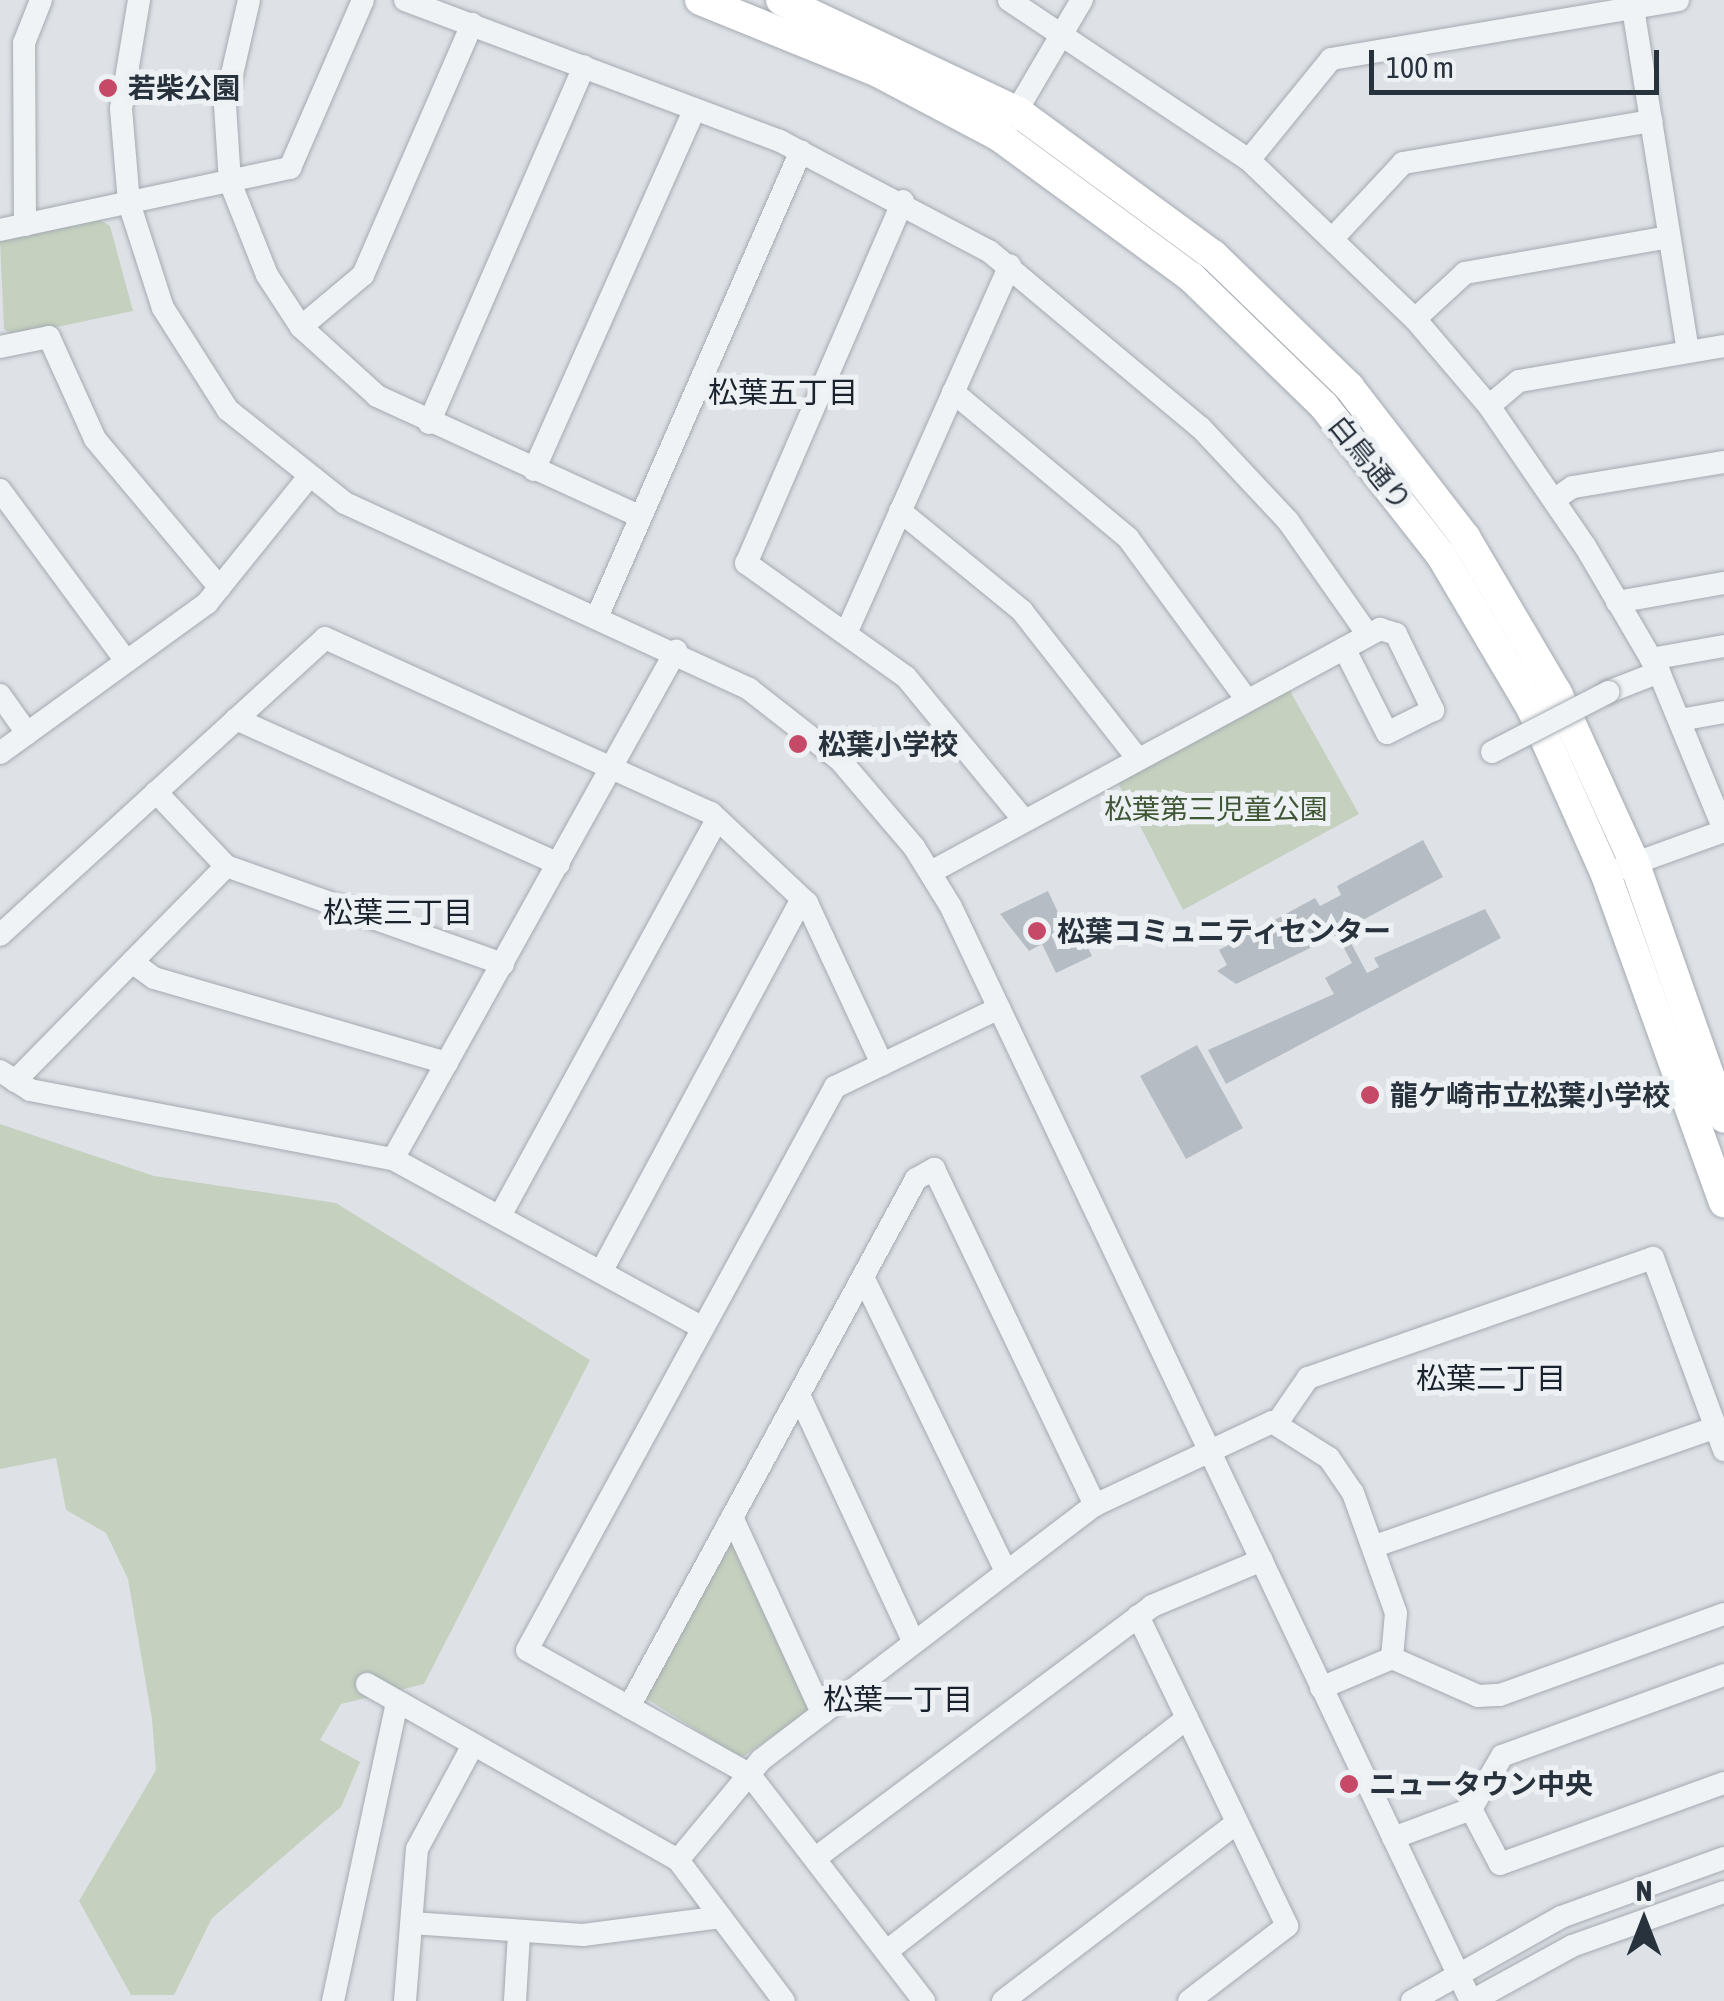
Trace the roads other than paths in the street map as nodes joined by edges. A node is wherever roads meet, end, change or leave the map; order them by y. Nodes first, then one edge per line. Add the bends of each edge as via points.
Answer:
1 (41, 0) edge
2 (139, 0) edge
3 (249, 0) edge
4 (363, 0) edge
5 (405, 0) edge
6 (700, 0) edge
7 (781, 0) edge
8 (1009, 0) edge
9 (1082, 0) edge
10 (1678, 0) edge
11 (1632, 8) junction
12 (472, 24) junction
13 (1064, 32) junction
14 (584, 66) junction
15 (695, 109) junction
16 (1018, 112) junction
17 (1651, 121) junction
18 (999, 136) junction
19 (801, 151) junction
20 (1249, 160) junction
21 (230, 182) junction
22 (903, 201) junction
23 (129, 203) junction
24 (26, 225) junction
25 (0, 230) edge
26 (1334, 236) junction
27 (1670, 237) junction
28 (1010, 265) junction
29 (1414, 319) junction
30 (301, 327) junction
31 (1724, 346) edge
32 (0, 347) edge
33 (1688, 352) junction
34 (953, 392) junction
35 (1490, 406) junction
36 (428, 423) junction
37 (1724, 462) edge
38 (534, 470) junction
39 (307, 480) junction
40 (0, 490) edge
41 (1555, 499) junction
42 (900, 511) junction
43 (639, 516) junction
44 (1724, 583) edge
45 (220, 588) junction
46 (1617, 602) junction
47 (598, 615) junction
48 (848, 629) junction
49 (1368, 635) junction
50 (1724, 646) edge
51 (1344, 648) junction
52 (676, 650) junction
53 (126, 661) junction
54 (1655, 666) junction
55 (0, 695) edge
56 (1247, 700) junction
57 (1724, 712) edge
58 (236, 720) junction
59 (1680, 720) junction
60 (27, 733) junction
61 (1492, 752) dead end
62 (0, 753) edge
63 (1138, 759) junction
64 (615, 764) junction
65 (156, 792) junction
66 (717, 819) junction
67 (1024, 820) junction
68 (1724, 831) edge
69 (1634, 862) junction
70 (559, 864) junction
71 (226, 866) junction
72 (931, 872) junction
73 (1606, 875) junction
74 (802, 899) junction
75 (0, 935) edge
76 (132, 962) junction
77 (503, 964) junction
78 (1000, 1008) junction
79 (447, 1063) junction
80 (882, 1064) junction
81 (8, 1076) edge
82 (1724, 1118) edge
83 (394, 1159) junction
84 (1724, 1202) edge
85 (500, 1216) junction
86 (602, 1272) junction
87 (863, 1277) junction
88 (703, 1328) junction
89 (799, 1394) junction
90 (1277, 1422) junction
91 (1716, 1427) junction
92 (1210, 1450) junction
93 (1724, 1450) edge
94 (1095, 1505) junction
95 (732, 1517) junction
96 (1378, 1545) junction
97 (1262, 1560) junction
98 (1006, 1572) junction
99 (1724, 1614) edge
100 (1138, 1616) junction
101 (914, 1643) junction
102 (1392, 1658) junction
103 (1724, 1675) edge
104 (366, 1684) dead end
105 (1321, 1688) junction
106 (397, 1702) junction
107 (629, 1707) junction
108 (822, 1713) junction
109 (1188, 1718) junction
110 (473, 1745) junction
111 (749, 1774) junction
112 (1724, 1783) edge
113 (1471, 1809) junction
114 (1238, 1823) junction
115 (1393, 1838) junction
116 (817, 1857) junction
117 (1724, 1858) edge
118 (678, 1860) junction
119 (1724, 1892) edge
120 (721, 1917) junction
121 (412, 1923) junction
122 (520, 1933) junction
123 (887, 1951) junction
124 (1457, 1971) junction
125 (333, 2001) edge
126 (406, 2001) edge
127 (515, 2001) edge
128 (784, 2001) edge
129 (924, 2001) edge
130 (1004, 2001) edge
131 (1189, 2001) edge
132 (1412, 2001) edge
133 (1472, 2001) edge

1 - 24 street via 24,43
2 - 23 street via 121,109
3 - 21 street via 225,105
4 - 21 street via 290,168
5 - 12 street
6 - 18 main road, 白鳥通り via 876,72
7 - 16 main road, 白鳥通り
8 - 13 street
9 - 13 street
10 - 11 street
11 - 17 street
11 - 20 street via 1331,59
12 - 14 street
12 - 30 street via 362,275
13 - 16 street
13 - 20 street
14 - 15 street
14 - 36 street
15 - 19 street
15 - 38 street
16 - 18 street
16 - 69 main road, 白鳥通り via 1213,255 1349,387 1513,612
17 - 26 street via 1403,163
17 - 27 street
18 - 73 main road, 白鳥通り via 1192,277 1392,488 1488,628
19 - 22 street
19 - 43 street
20 - 26 street
21 - 23 street
21 - 30 street via 267,275
22 - 28 street
22 - 48 street via 746,563
23 - 24 street
23 - 39 street via 188,356 250,434
24 - 25 street
26 - 29 street
27 - 29 street via 1466,273
27 - 33 street
28 - 34 street
28 - 49 street via 1144,372 1226,454
29 - 35 street
30 - 36 street via 347,376
31 - 33 street
32 - 45 street via 48,337 94,439
33 - 35 street via 1519,381
34 - 42 street
34 - 56 street via 1128,538
35 - 41 street
36 - 38 street
37 - 41 street via 1573,487
38 - 43 street
39 - 45 street
39 - 47 street
40 - 53 street
41 - 46 street
42 - 48 street
42 - 63 street via 1022,610
43 - 47 street
44 - 46 street
45 - 53 street
46 - 54 street
47 - 52 street
48 - 67 street via 951,725
49 - 51 street
49 - 51 street via 1396,634 1433,710 1387,733
50 - 54 street
51 - 56 street
52 - 64 street
52 - 72 street via 750,689 840,760
53 - 60 street
54 - 59 street
54 - 61 street, bridge
55 - 60 street
56 - 63 street
57 - 59 street
58 - 64 street via 325,638
58 - 65 street
58 - 70 street
59 - 68 street
60 - 62 street
63 - 67 street
64 - 66 street
64 - 70 street
65 - 71 street
65 - 75 street
66 - 74 street
66 - 85 street
67 - 72 street
68 - 69 street
69 - 73 street
69 - 82 main road, 白鳥通り
70 - 77 street
71 - 76 street
71 - 77 street
72 - 78 street
73 - 84 main road, 白鳥通り
74 - 80 street
74 - 86 street
76 - 79 street via 154,978
76 - 81 street
77 - 79 street
78 - 80 street
78 - 92 street
79 - 83 street
80 - 88 street via 834,1087
81 - 83 street
83 - 85 street
85 - 86 street
86 - 88 street
87 - 89 street
87 - 94 street via 916,1179 934,1170
87 - 98 street
88 - 107 street via 526,1650
89 - 95 street
89 - 101 street
90 - 91 street via 1308,1378 1654,1258
90 - 92 street
90 - 96 street via 1329,1458
91 - 93 street
91 - 96 street
92 - 94 street
92 - 97 street
94 - 98 street
95 - 107 street
95 - 108 street
96 - 102 street via 1396,1613
97 - 100 street
97 - 105 street
98 - 101 street
99 - 102 street via 1490,1697
100 - 109 street
100 - 116 street
101 - 108 street
102 - 105 street
103 - 113 street via 1502,1756
104 - 106 street
105 - 115 street
106 - 110 street
106 - 125 street
107 - 111 street
108 - 111 street
109 - 114 street
109 - 123 street
110 - 118 street
110 - 121 street via 417,1849
111 - 116 street
111 - 118 street
112 - 113 street via 1500,1864
113 - 115 street
114 - 130 street
114 - 131 street via 1287,1926
115 - 124 street
116 - 123 street
117 - 124 street via 1561,1917
118 - 120 street
119 - 133 street via 1572,1946
120 - 122 street
120 - 128 street
121 - 122 street
121 - 126 street
122 - 127 street
123 - 129 street
124 - 132 street
124 - 133 street

